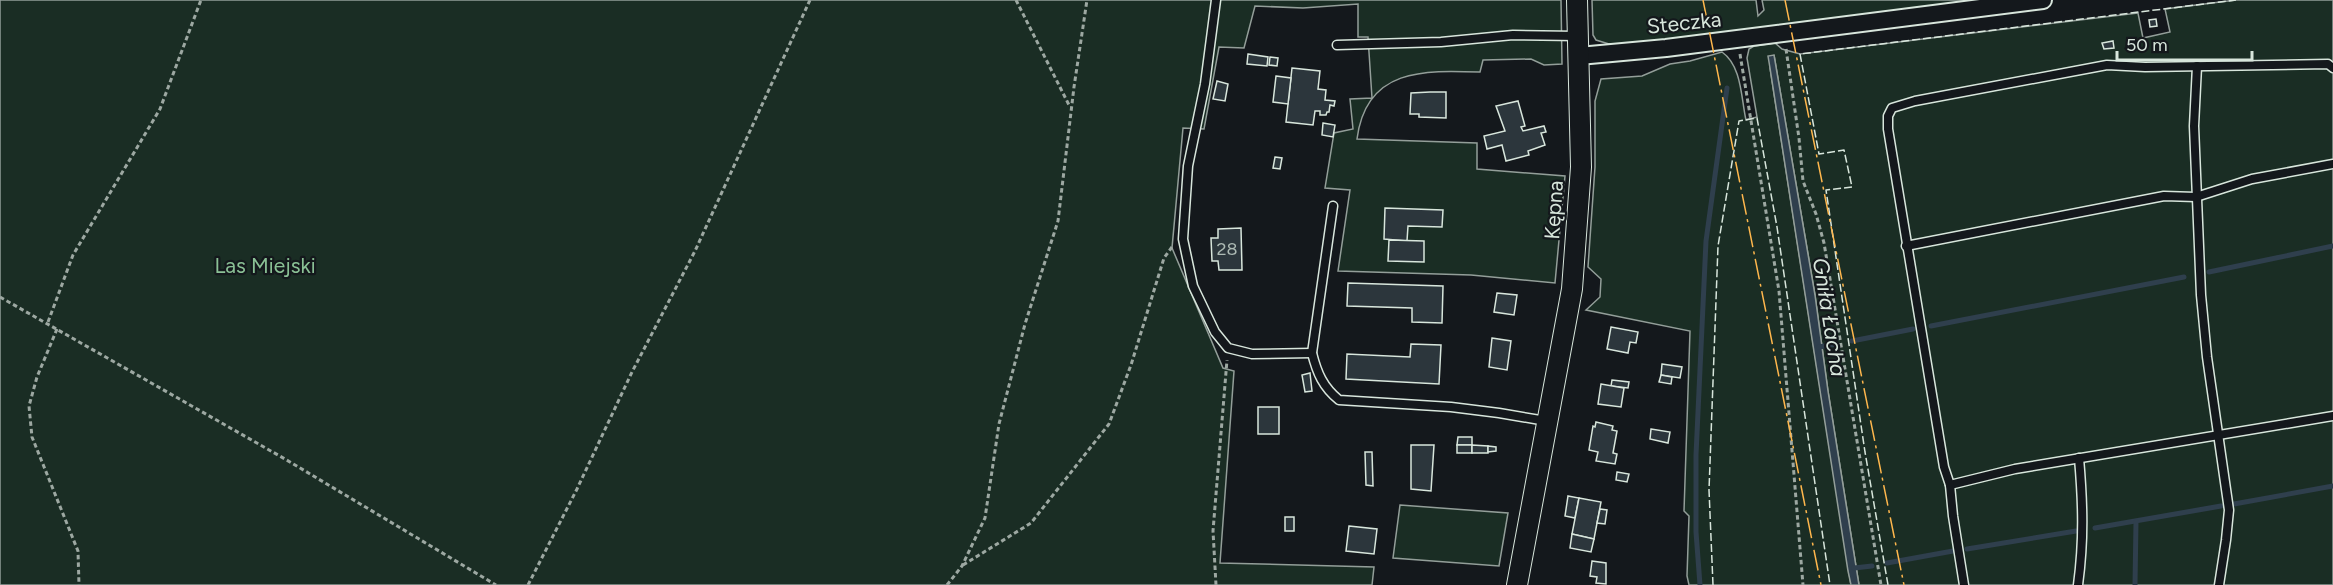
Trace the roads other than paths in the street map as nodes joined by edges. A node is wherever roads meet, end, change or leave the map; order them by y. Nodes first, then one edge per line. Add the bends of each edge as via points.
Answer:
1 (1216, 0) edge
2 (1577, 0) edge
3 (2043, 0) edge
4 (1337, 45) dead end
5 (1579, 46) junction
6 (2197, 66) junction
7 (2333, 68) edge
8 (2333, 164) edge
9 (2196, 196) junction
10 (1333, 206) dead end
11 (1906, 246) junction
12 (1312, 353) junction
13 (2333, 416) edge
14 (1546, 422) junction
15 (2217, 434) junction
16 (2079, 458) junction
17 (1950, 485) junction
18 (1517, 585) edge
19 (1964, 585) edge
20 (2078, 585) edge
21 (2219, 585) edge

1 - 12 lane via 1205,84 1188,166 1183,238 1193,286 1215,332 1228,348 1252,354
2 - 5 street, Kępna
3 - 5 street, Steczka via 1737,40
4 - 5 lane via 1513,35
5 - 14 street, Kępna via 1581,167 1572,289
6 - 7 lane via 2328,64
6 - 9 lane
6 - 11 lane via 2107,65 1892,108 1888,129
8 - 9 lane via 2252,179
9 - 11 lane via 2164,196
9 - 15 lane via 2206,357
10 - 12 lane
11 - 17 lane
12 - 14 lane via 1317,372 1339,400 1451,407
13 - 15 lane
14 - 18 street, Kępna
15 - 16 lane
15 - 21 lane via 2229,510
16 - 17 lane
16 - 20 lane via 2084,526
17 - 19 lane

